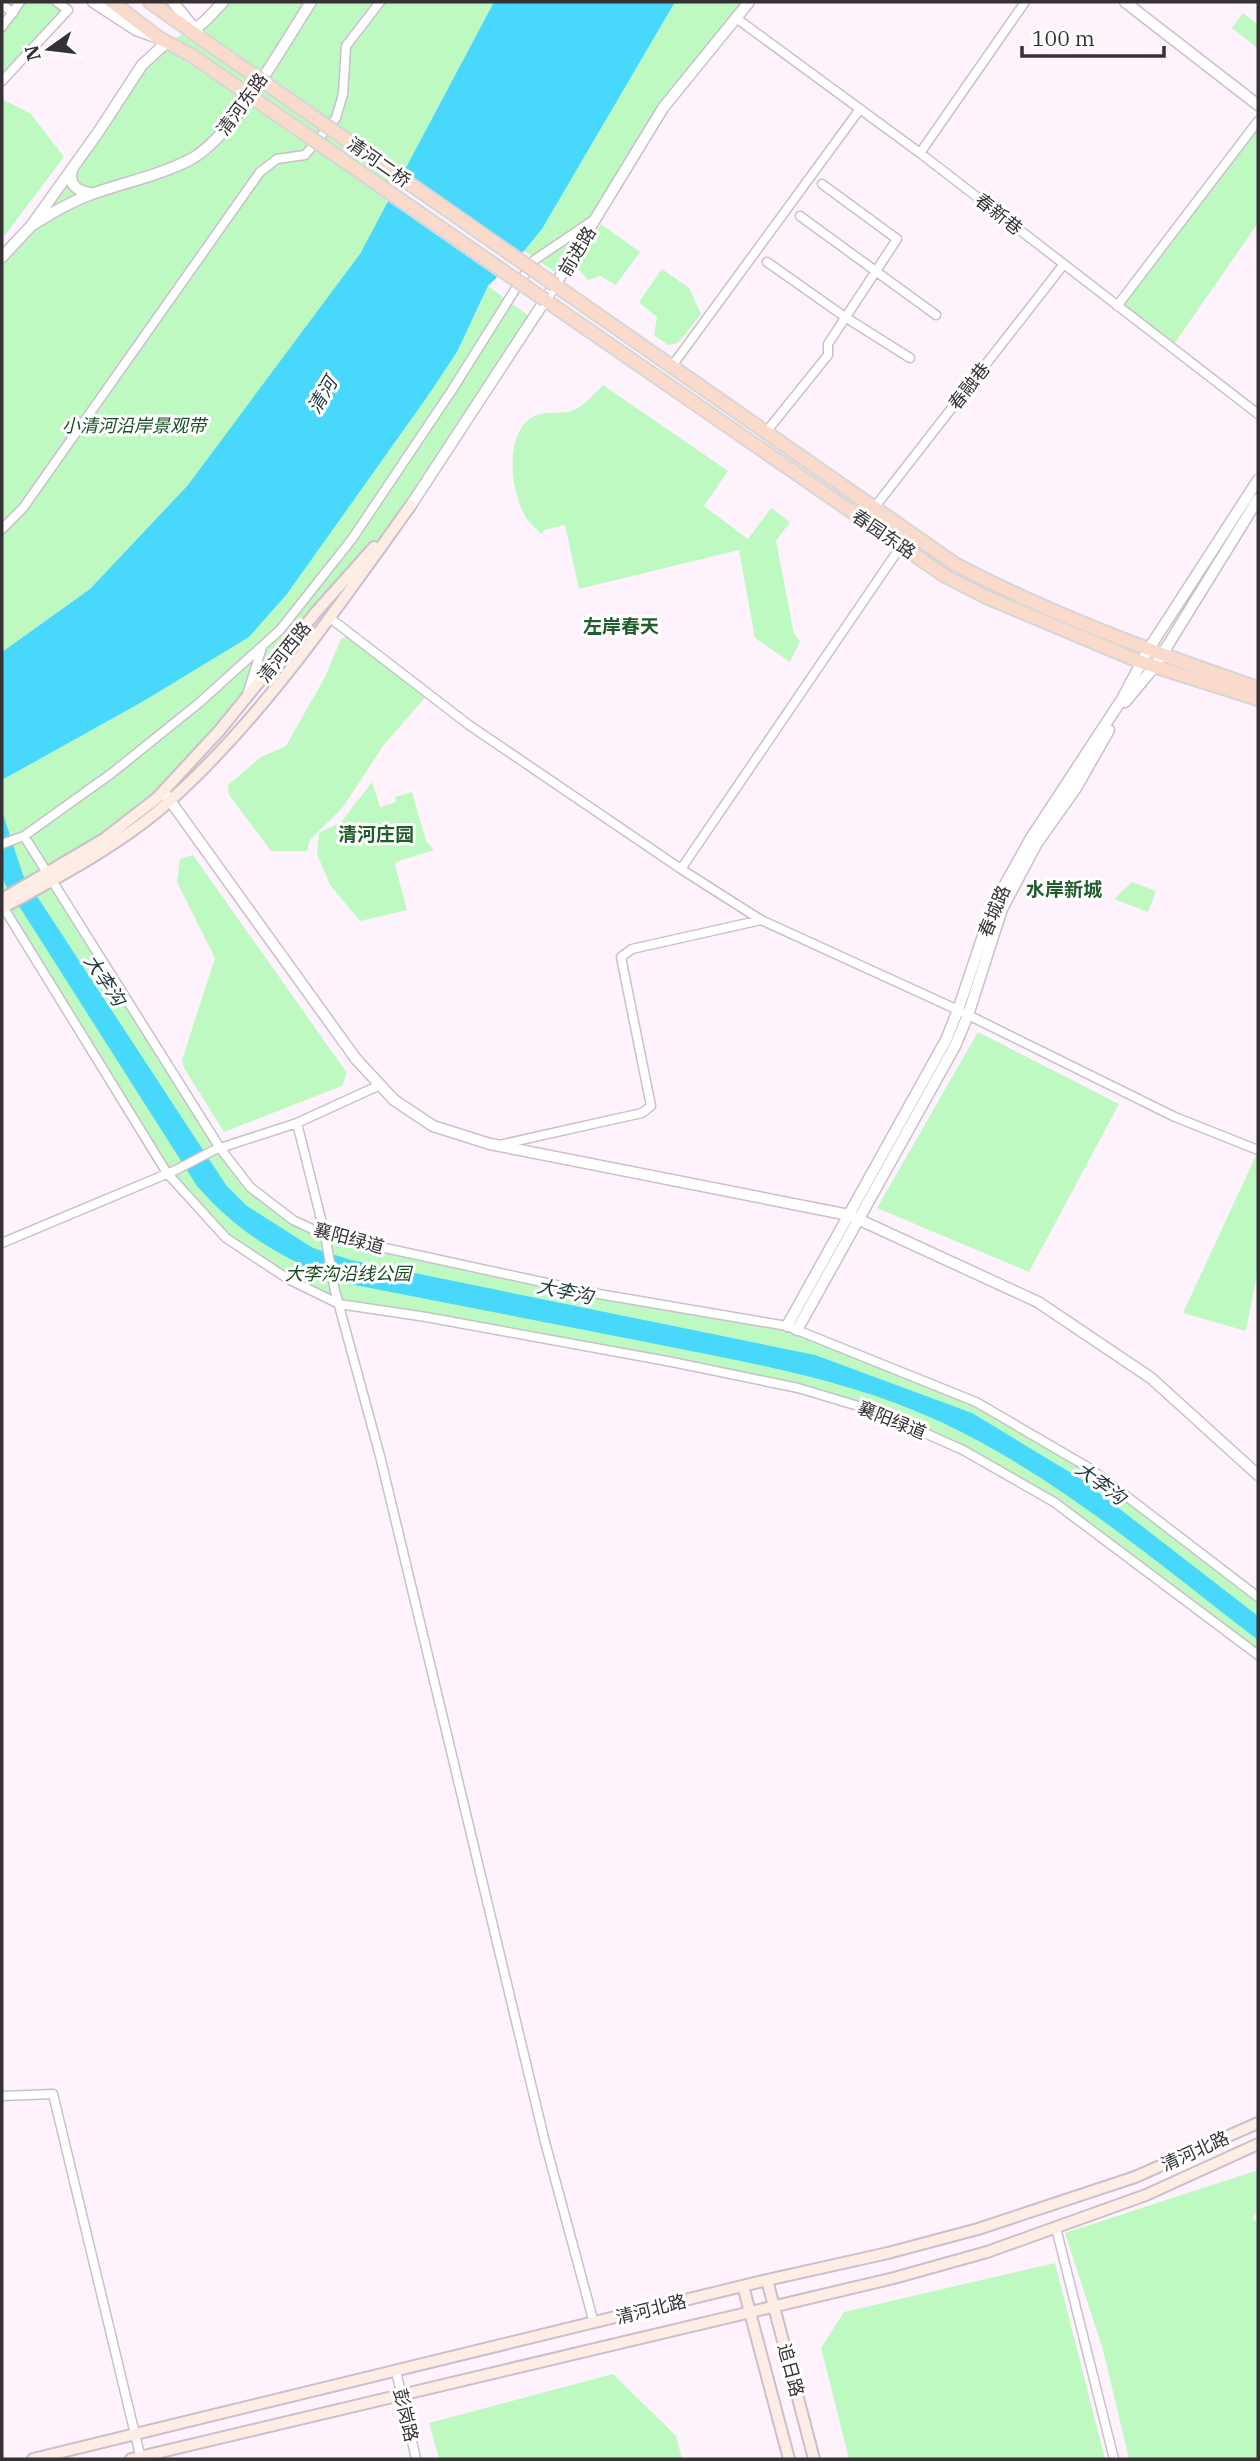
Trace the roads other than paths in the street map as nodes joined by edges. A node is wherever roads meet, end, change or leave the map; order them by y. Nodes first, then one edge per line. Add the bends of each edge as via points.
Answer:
1 (20, 2) edge
2 (57, 2) edge
3 (93, 2) edge
4 (113, 2) edge
5 (150, 2) edge
6 (173, 2) edge
7 (223, 2) edge
8 (311, 2) edge
9 (380, 2) edge
10 (749, 2) edge
11 (1025, 2) edge
12 (1125, 2) edge
13 (2, 4) edge
14 (13, 13) junction
15 (736, 18) junction
16 (2, 27) edge
17 (199, 34) junction
18 (163, 40) junction
19 (2, 81) edge
20 (1258, 105) edge
21 (860, 109) junction
22 (1258, 121) edge
23 (920, 153) junction
24 (73, 167) junction
25 (822, 184) dead end
26 (93, 193) junction
27 (800, 216) dead end
28 (597, 218) junction
29 (32, 226) junction
30 (2, 257) edge
31 (767, 262) dead end
32 (1064, 264) junction
33 (876, 270) junction
34 (555, 285) junction
35 (545, 300) junction
36 (1117, 306) junction
37 (936, 315) dead end
38 (845, 317) junction
39 (910, 358) dead end
40 (671, 366) junction
41 (1258, 414) edge
42 (766, 432) junction
43 (1258, 480) edge
44 (1258, 499) edge
45 (411, 505) junction
46 (874, 508) junction
47 (2, 529) edge
48 (901, 546) junction
49 (330, 618) junction
50 (263, 644) junction
51 (1148, 650) junction
52 (1158, 661) junction
53 (1141, 663) junction
54 (1258, 688) edge
55 (246, 698) junction
56 (1258, 699) edge
57 (163, 797) junction
58 (20, 838) junction
59 (2, 844) edge
60 (681, 869) junction
61 (47, 879) junction
62 (5, 903) edge
63 (761, 920) junction
64 (963, 1013) junction
65 (380, 1085) junction
66 (297, 1123) junction
67 (497, 1146) junction
68 (217, 1149) junction
69 (1258, 1150) edge
70 (167, 1174) junction
71 (854, 1217) junction
72 (325, 1235) junction
73 (2, 1243) edge
74 (339, 1304) junction
75 (792, 1328) junction
76 (1258, 1475) edge
77 (1258, 1597) edge
78 (1258, 1655) edge
79 (2, 2096) edge
80 (1258, 2123) edge
81 (1258, 2144) edge
82 (1056, 2228) junction
83 (767, 2280) junction
84 (743, 2286) junction
85 (774, 2306) junction
86 (750, 2311) junction
87 (594, 2323) junction
88 (396, 2371) junction
89 (401, 2394) junction
90 (135, 2435) junction
91 (138, 2458) edge
92 (33, 2459) edge
93 (416, 2459) edge
94 (789, 2459) edge
95 (814, 2459) edge
96 (1114, 2459) edge

1 - 14 street
2 - 19 street via 68,10
3 - 18 street via 136,30
4 - 18 main road
5 - 17 main road
6 - 17 street
7 - 17 street
8 - 26 street, 清河东路 via 218,138 164,171
9 - 47 street via 346,46 343,94 336,118 305,155 277,159 260,172 23,508
10 - 15 street, 前进路
11 - 23 street
12 - 20 street
13 - 14 street
14 - 16 street
15 - 21 street, 春新巷
15 - 28 street, 前进路 via 663,108
17 - 34 main road, 清河二桥, bridge
18 - 24 street, 清河东路
18 - 35 main road, 清河二桥, bridge
21 - 23 street, 春新巷
21 - 40 street
22 - 36 street
23 - 32 street, 春新巷
24 - 26 street via 73,185 80,192
24 - 29 street, 清河东路
25 - 33 street via 897,239
26 - 29 street, 清河东路 via 65,204
27 - 33 street
28 - 34 street, 前进路
28 - 50 street via 533,261 352,539 280,630
29 - 30 street, 清河东路
31 - 38 street
32 - 36 street, 春新巷
32 - 46 street, 春融巷
33 - 37 street
33 - 38 street
34 - 35 street, 前进路
34 - 40 main road, 春园东路
35 - 45 street, 前进路
35 - 48 main road, 春园东路
36 - 41 street, 春新巷
38 - 39 street
38 - 42 street via 828,344 828,355
40 - 42 main road, 春园东路
42 - 46 main road, 春园东路
43 - 51 street, 春城路
44 - 52 street, 春城路
45 - 49 main road
45 - 55 main road, 清河西路
46 - 51 main road, 春园东路 via 955,564 993,584
48 - 53 main road, 春园东路 via 986,597
48 - 60 street
49 - 57 main road via 229,743
49 - 60 street via 469,725
50 - 55 street
50 - 58 street via 112,773
51 - 52 main road, 春园东路
51 - 53 street, 春城路
52 - 53 main road, 春园东路
52 - 54 main road, 春园东路
52 - 56 main road, 春园东路
52 - 64 street, 春城路 via 1126,701 1076,788 1037,844 1002,909
53 - 64 street, 春城路 via 993,906
55 - 57 main road, 清河西路
57 - 61 main road
57 - 65 street via 356,1059
58 - 59 street
58 - 61 street, 襄阳绿道
60 - 63 street
61 - 62 main road
61 - 68 street, 襄阳绿道
62 - 70 street, 襄阳绿道
63 - 64 street
63 - 67 street via 632,949 621,957 651,1106 642,1113
64 - 69 street via 1175,1117
64 - 71 street, 春城路
65 - 66 street
65 - 67 street via 433,1126
66 - 68 street
66 - 72 street
67 - 71 street
68 - 70 street
68 - 72 street, 襄阳绿道 via 250,1187 293,1220
70 - 73 street
70 - 74 street, 襄阳绿道 via 226,1238 288,1279
71 - 75 street, 春城路
71 - 76 street via 1038,1302 1151,1378
72 - 74 street
72 - 75 street, 襄阳绿道 via 593,1293
74 - 78 street, 襄阳绿道 via 798,1388 875,1411 963,1450 1054,1502
74 - 87 street via 380,1456 545,2142
75 - 77 street, 襄阳绿道 via 988,1408 1091,1469
79 - 90 street via 53,2094
80 - 83 main road, 清河北路 via 1135,2177 991,2225
81 - 82 main road, 清河北路 via 1146,2195
82 - 85 main road, 清河北路 via 894,2278
82 - 96 street
83 - 84 main road, 清河北路
83 - 85 main road, 追日路
84 - 86 main road, 追日路
84 - 87 main road, 清河北路
85 - 86 main road, 清河北路
85 - 95 main road, 追日路
86 - 89 main road, 清河北路
86 - 94 main road, 追日路
87 - 88 main road, 清河北路
88 - 89 street, 彭岗路
88 - 90 main road, 清河北路
89 - 91 main road, 清河北路
89 - 93 street, 彭岗路
90 - 91 street
90 - 92 main road, 清河北路

